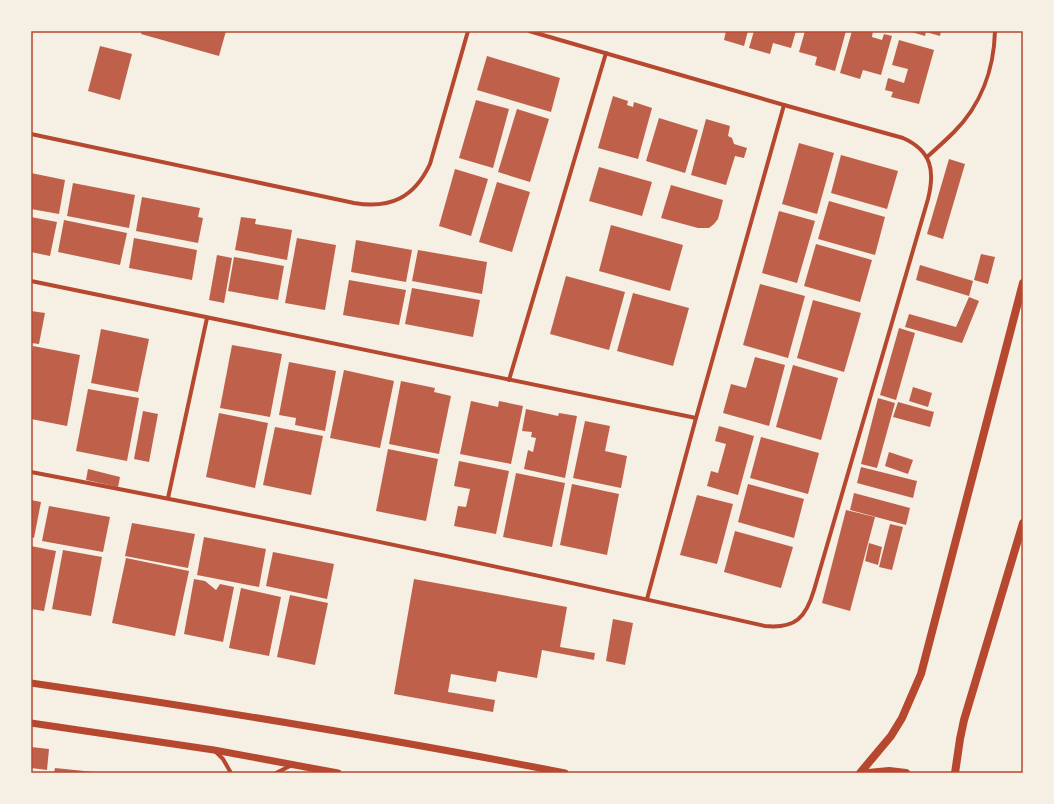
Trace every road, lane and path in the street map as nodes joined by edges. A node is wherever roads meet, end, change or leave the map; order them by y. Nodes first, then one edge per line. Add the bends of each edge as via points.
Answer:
1 (468, 31) edge
2 (529, 31) edge
3 (995, 31) edge
4 (606, 53) junction
5 (784, 105) junction
6 (31, 134) edge
7 (927, 157) junction
8 (31, 281) edge
9 (1023, 283) edge
10 (207, 318) junction
11 (509, 380) junction
12 (696, 418) junction
13 (31, 472) edge
14 (168, 498) junction
15 (1023, 523) edge
16 (647, 599) junction
17 (31, 683) edge
18 (31, 723) edge
19 (214, 750) junction
20 (293, 765) junction
21 (231, 773) edge
22 (276, 773) edge
23 (338, 773) edge
24 (564, 773) edge
25 (860, 773) edge
26 (868, 773) edge
27 (906, 773) edge
28 (955, 773) edge

1 - 6 street via 430,164 411,191 402,198 378,205 354,203
2 - 4 street
3 - 7 street via 991,68 975,105 954,132
4 - 5 street
4 - 11 street
5 - 7 street via 903,138 918,146
5 - 12 street
7 - 16 street via 932,179 928,199 808,608 794,622 775,627
8 - 10 street
9 - 25 main road via 922,674 891,736
10 - 11 street
10 - 14 street
11 - 12 street
12 - 16 street
13 - 14 street
14 - 16 street
15 - 28 main road via 964,720
17 - 24 street via 212,710
18 - 19 street
19 - 20 street
19 - 21 street
20 - 22 street
20 - 23 street
26 - 27 main road

